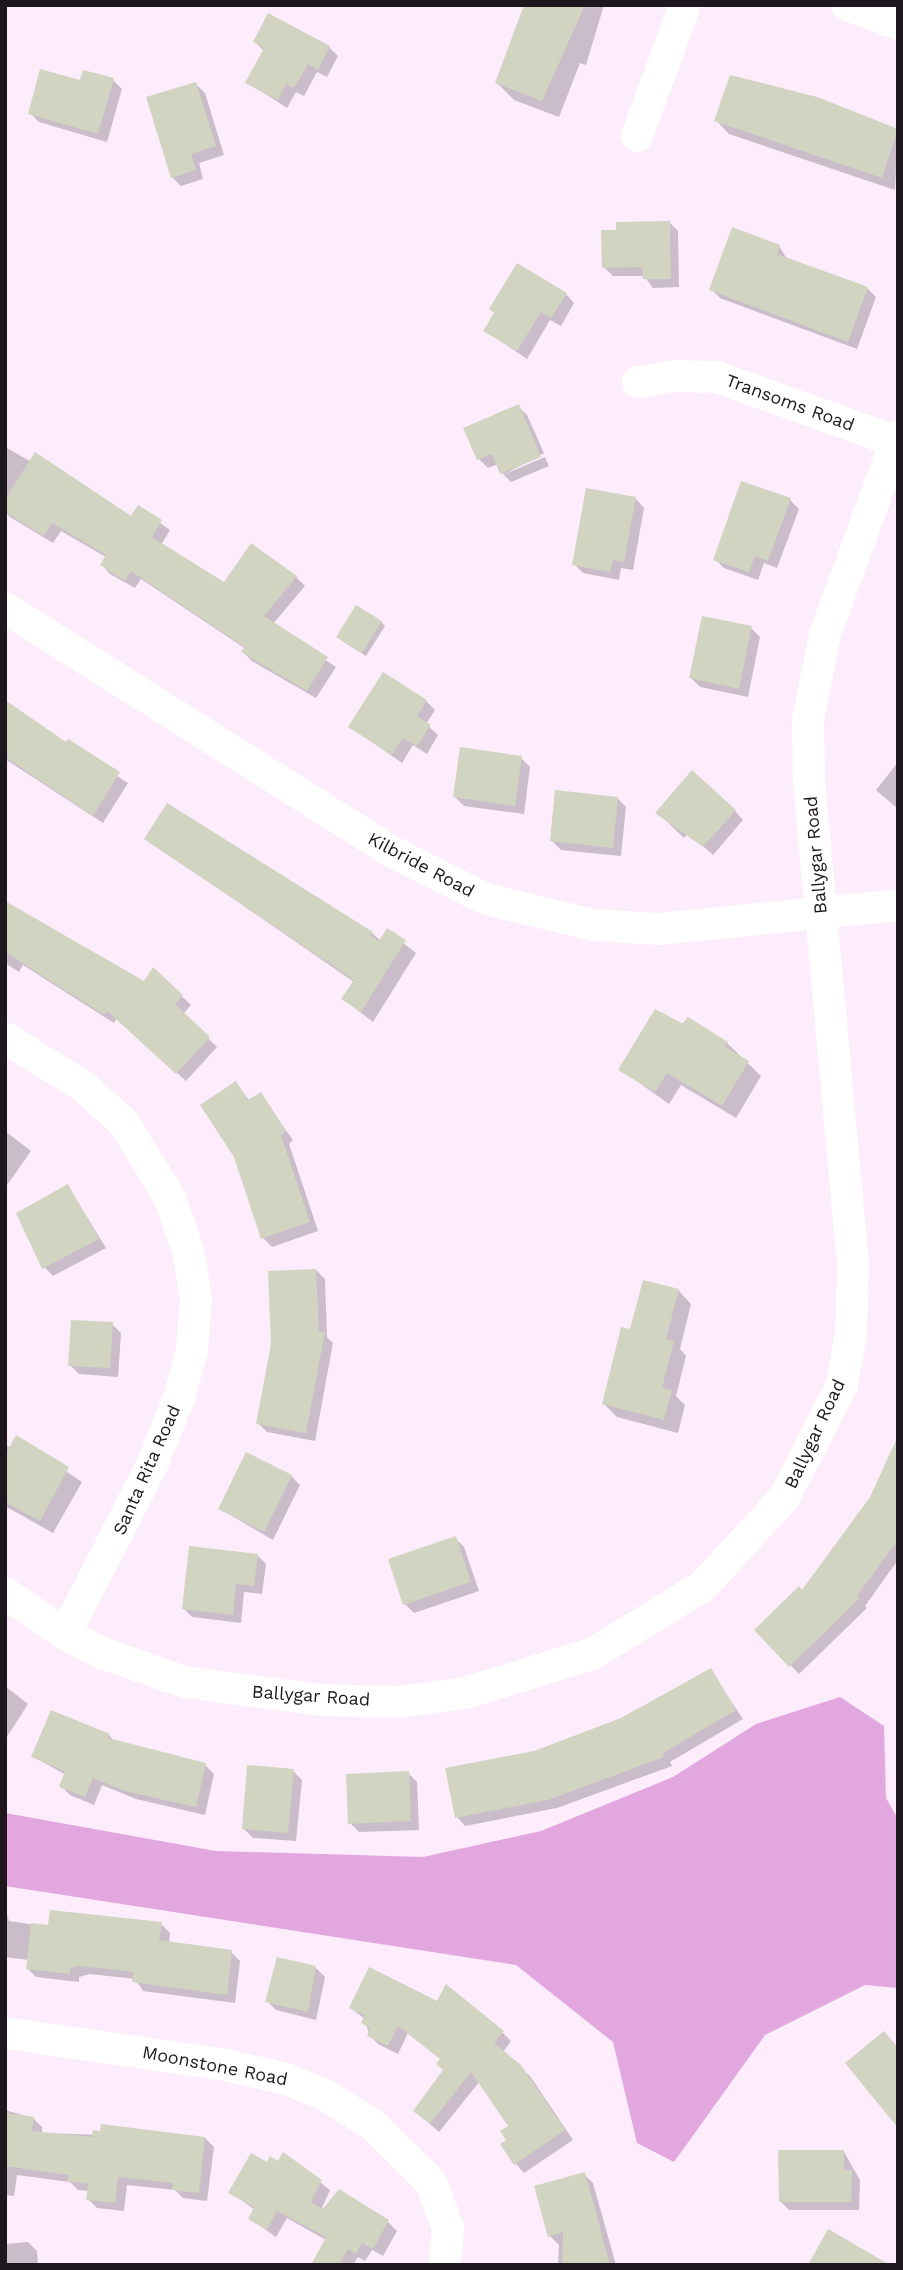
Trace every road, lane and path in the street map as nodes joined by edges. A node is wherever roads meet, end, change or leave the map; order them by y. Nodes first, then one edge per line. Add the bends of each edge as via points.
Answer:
1 (685, 5) edge
2 (847, 5) edge
3 (898, 24) edge
4 (637, 136) dead end
5 (638, 382) dead end
6 (897, 440) edge
7 (5, 608) edge
8 (898, 905) edge
9 (821, 915) junction
10 (5, 1038) edge
11 (5, 1593) edge
12 (65, 1634) junction
13 (5, 2033) edge
14 (445, 2265) edge

1 - 4 street
2 - 3 street
5 - 6 street, Transoms Road via 676,376 717,377
6 - 9 street, Ballygar Road via 830,621 813,684 808,719 809,786
7 - 9 street, Kilbride Road via 389,850 485,899 593,925 658,929
8 - 9 street, Kilbride Road
9 - 12 street, Ballygar Road via 853,1265 847,1359 842,1385 784,1498 703,1586 592,1654 464,1693 397,1702 322,1700 185,1682 102,1653
10 - 12 street, Santa Rita Road via 83,1086 124,1123 170,1198 188,1250 196,1299 192,1350 179,1398 152,1465
11 - 12 street, Ballygar Road
13 - 14 street, Moonstone Road via 226,2065 286,2079 325,2095 373,2125 431,2182 448,2228

